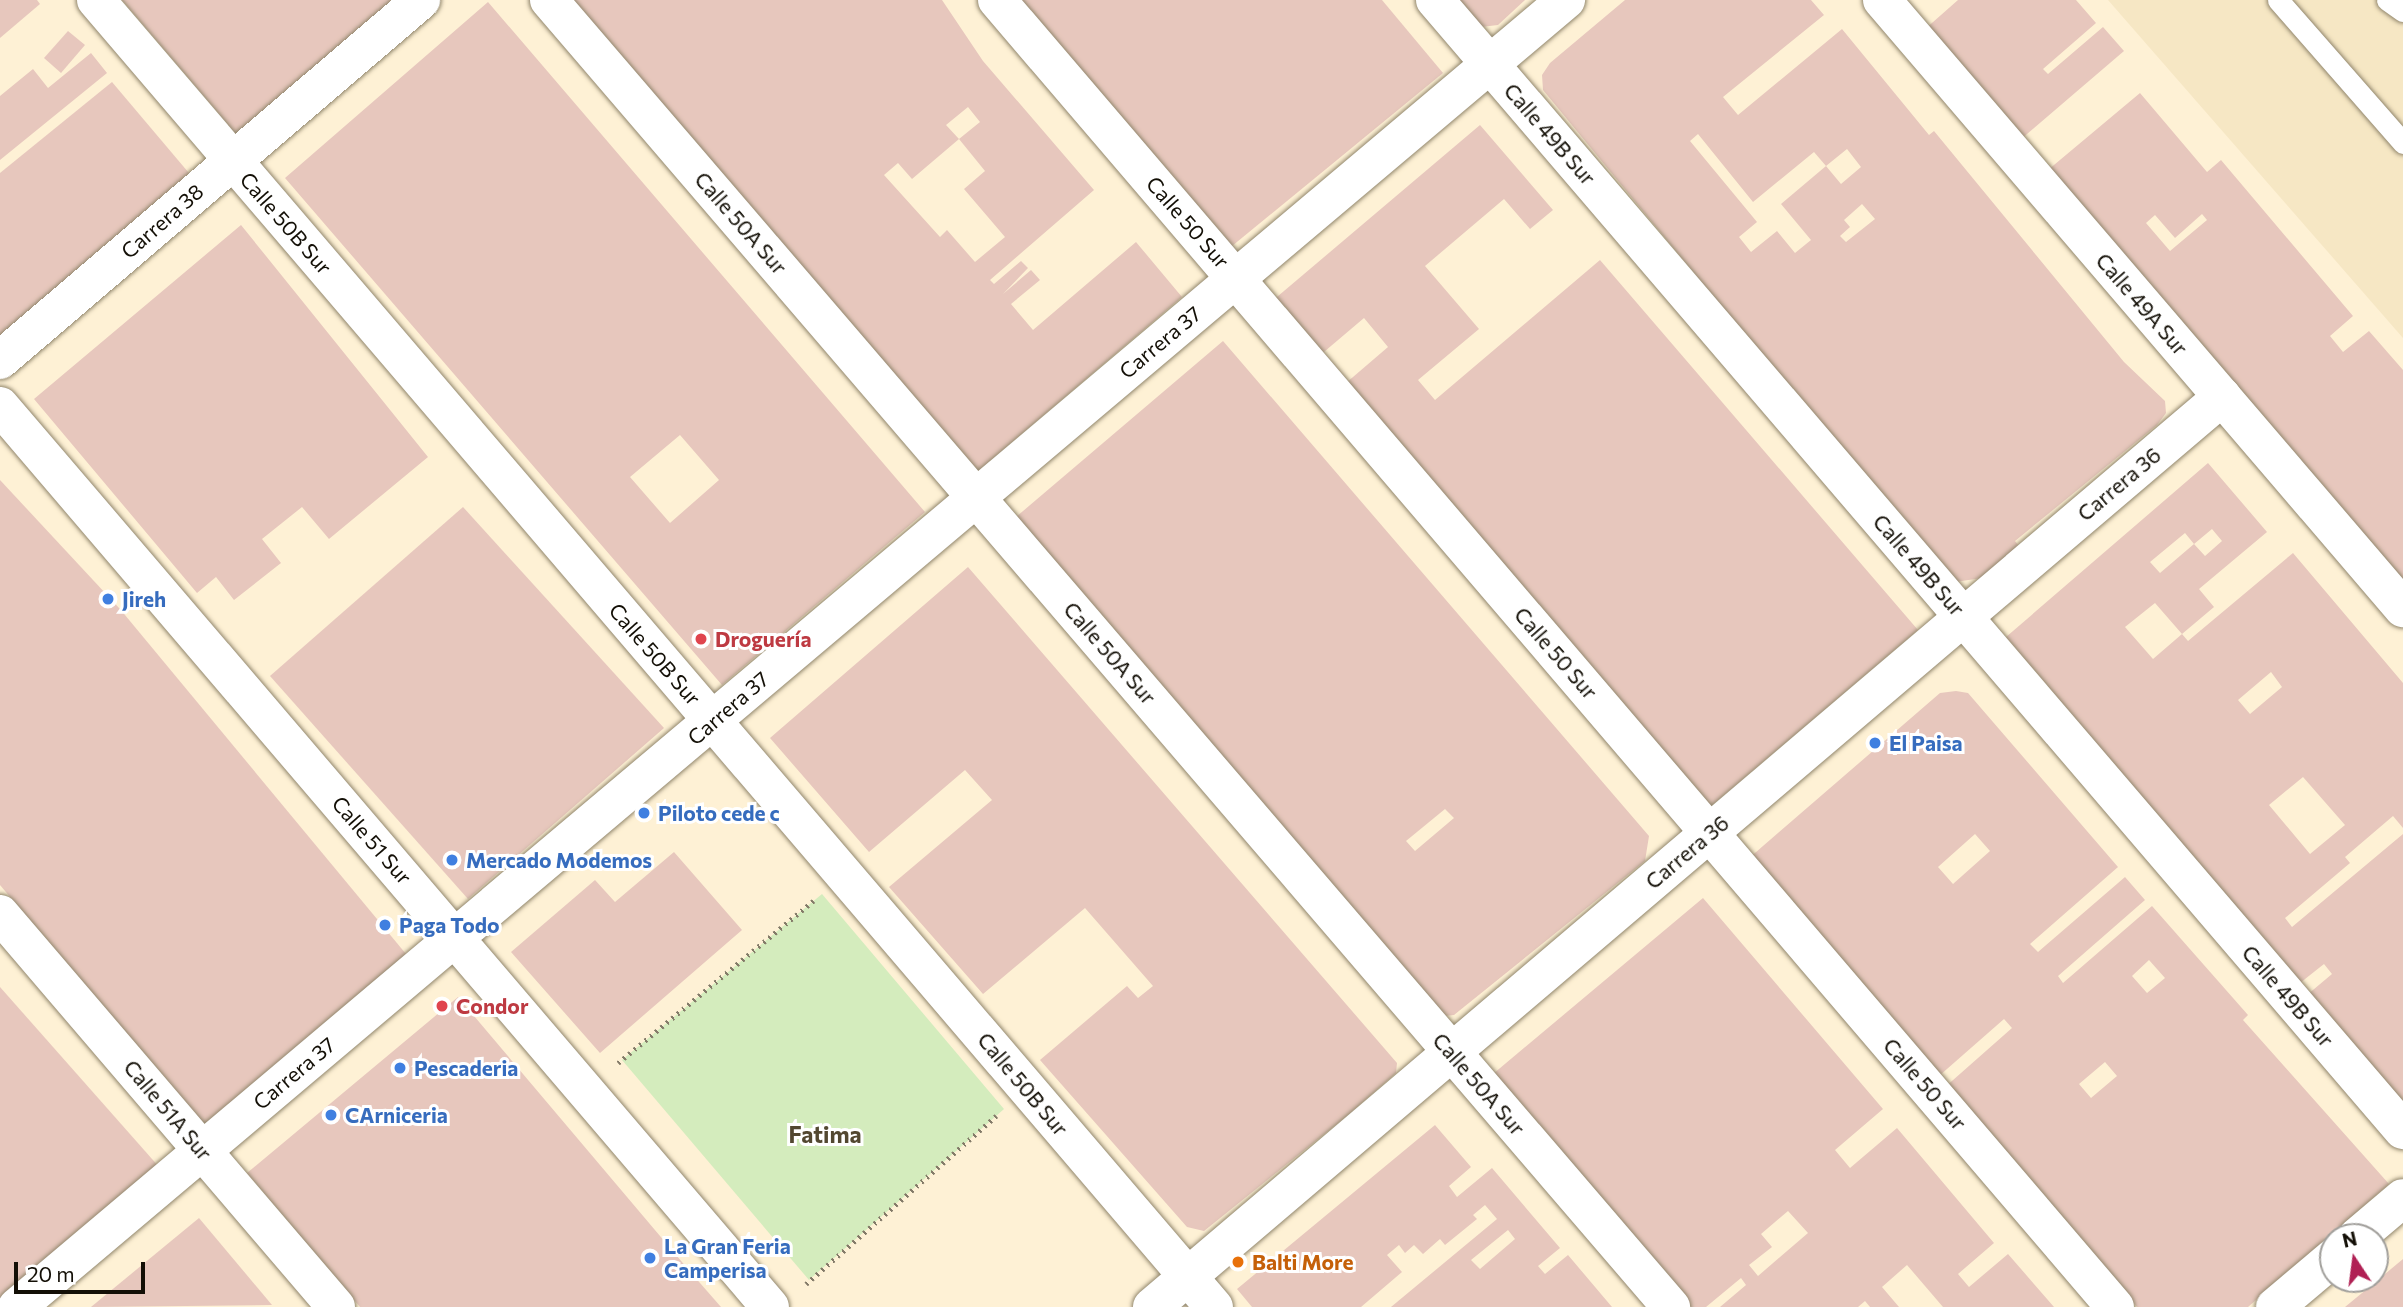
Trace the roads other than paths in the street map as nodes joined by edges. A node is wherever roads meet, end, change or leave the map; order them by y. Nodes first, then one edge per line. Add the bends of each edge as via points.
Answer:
1 (96, 0) edge
2 (421, 0) edge
3 (549, 0) edge
4 (998, 0) edge
5 (1435, 0) edge
6 (1566, 0) edge
7 (1882, 0) edge
8 (2278, 0) edge
9 (2387, 0) edge
10 (2403, 11) edge
11 (1490, 64) junction
12 (2403, 143) edge
13 (233, 160) junction
14 (1236, 278) junction
15 (0, 360) edge
16 (2222, 397) junction
17 (0, 406) edge
18 (976, 497) junction
19 (2403, 608) edge
20 (1963, 617) junction
21 (712, 721) junction
22 (1709, 833) junction
23 (0, 914) edge
24 (454, 937) junction
25 (1452, 1052) junction
26 (2403, 1130) edge
27 (202, 1151) junction
28 (2403, 1198) edge
29 (2374, 1223) edge
30 (2319, 1270) edge
31 (1187, 1277) junction
32 (785, 1298) edge
33 (17, 1307) edge
34 (336, 1307) edge
35 (1152, 1307) edge
36 (1214, 1307) edge
37 (1671, 1307) edge
38 (2115, 1307) edge
39 (2275, 1307) edge

1 - 13 street, Calle 50B Sur
2 - 13 street, Carrera 38
3 - 18 street, Calle 50A Sur
4 - 14 street, Calle 50 Sur
5 - 11 street, Calle 49B Sur
6 - 11 street, Carrera 37
7 - 16 street, Calle 49A Sur
8 - 12 lane
9 - 10 lane
11 - 14 street, Carrera 37
11 - 20 street, Calle 49B Sur
13 - 15 street, Carrera 38
13 - 21 street, Calle 50B Sur
14 - 18 street, Carrera 37
14 - 22 street, Calle 50 Sur
16 - 19 street, Calle 49A Sur
16 - 20 street, Carrera 36
17 - 24 street, Calle 51 Sur
18 - 21 street, Carrera 37
18 - 25 street, Calle 50A Sur
20 - 22 street, Carrera 36
20 - 26 street, Calle 49B Sur
21 - 24 street, Carrera 37
21 - 31 street, Calle 50B Sur
22 - 25 street, Carrera 36
22 - 38 street, Calle 50 Sur
23 - 27 street, Calle 51A Sur
24 - 27 street, Carrera 37
24 - 32 street, Calle 51 Sur via 585,1091
25 - 31 street, Carrera 36
25 - 37 street, Calle 50A Sur
27 - 33 street, Carrera 37
27 - 34 street, Calle 51A Sur
28 - 29 street
30 - 39 street
31 - 35 street, Carrera 36
31 - 36 street, Calle 50B Sur

